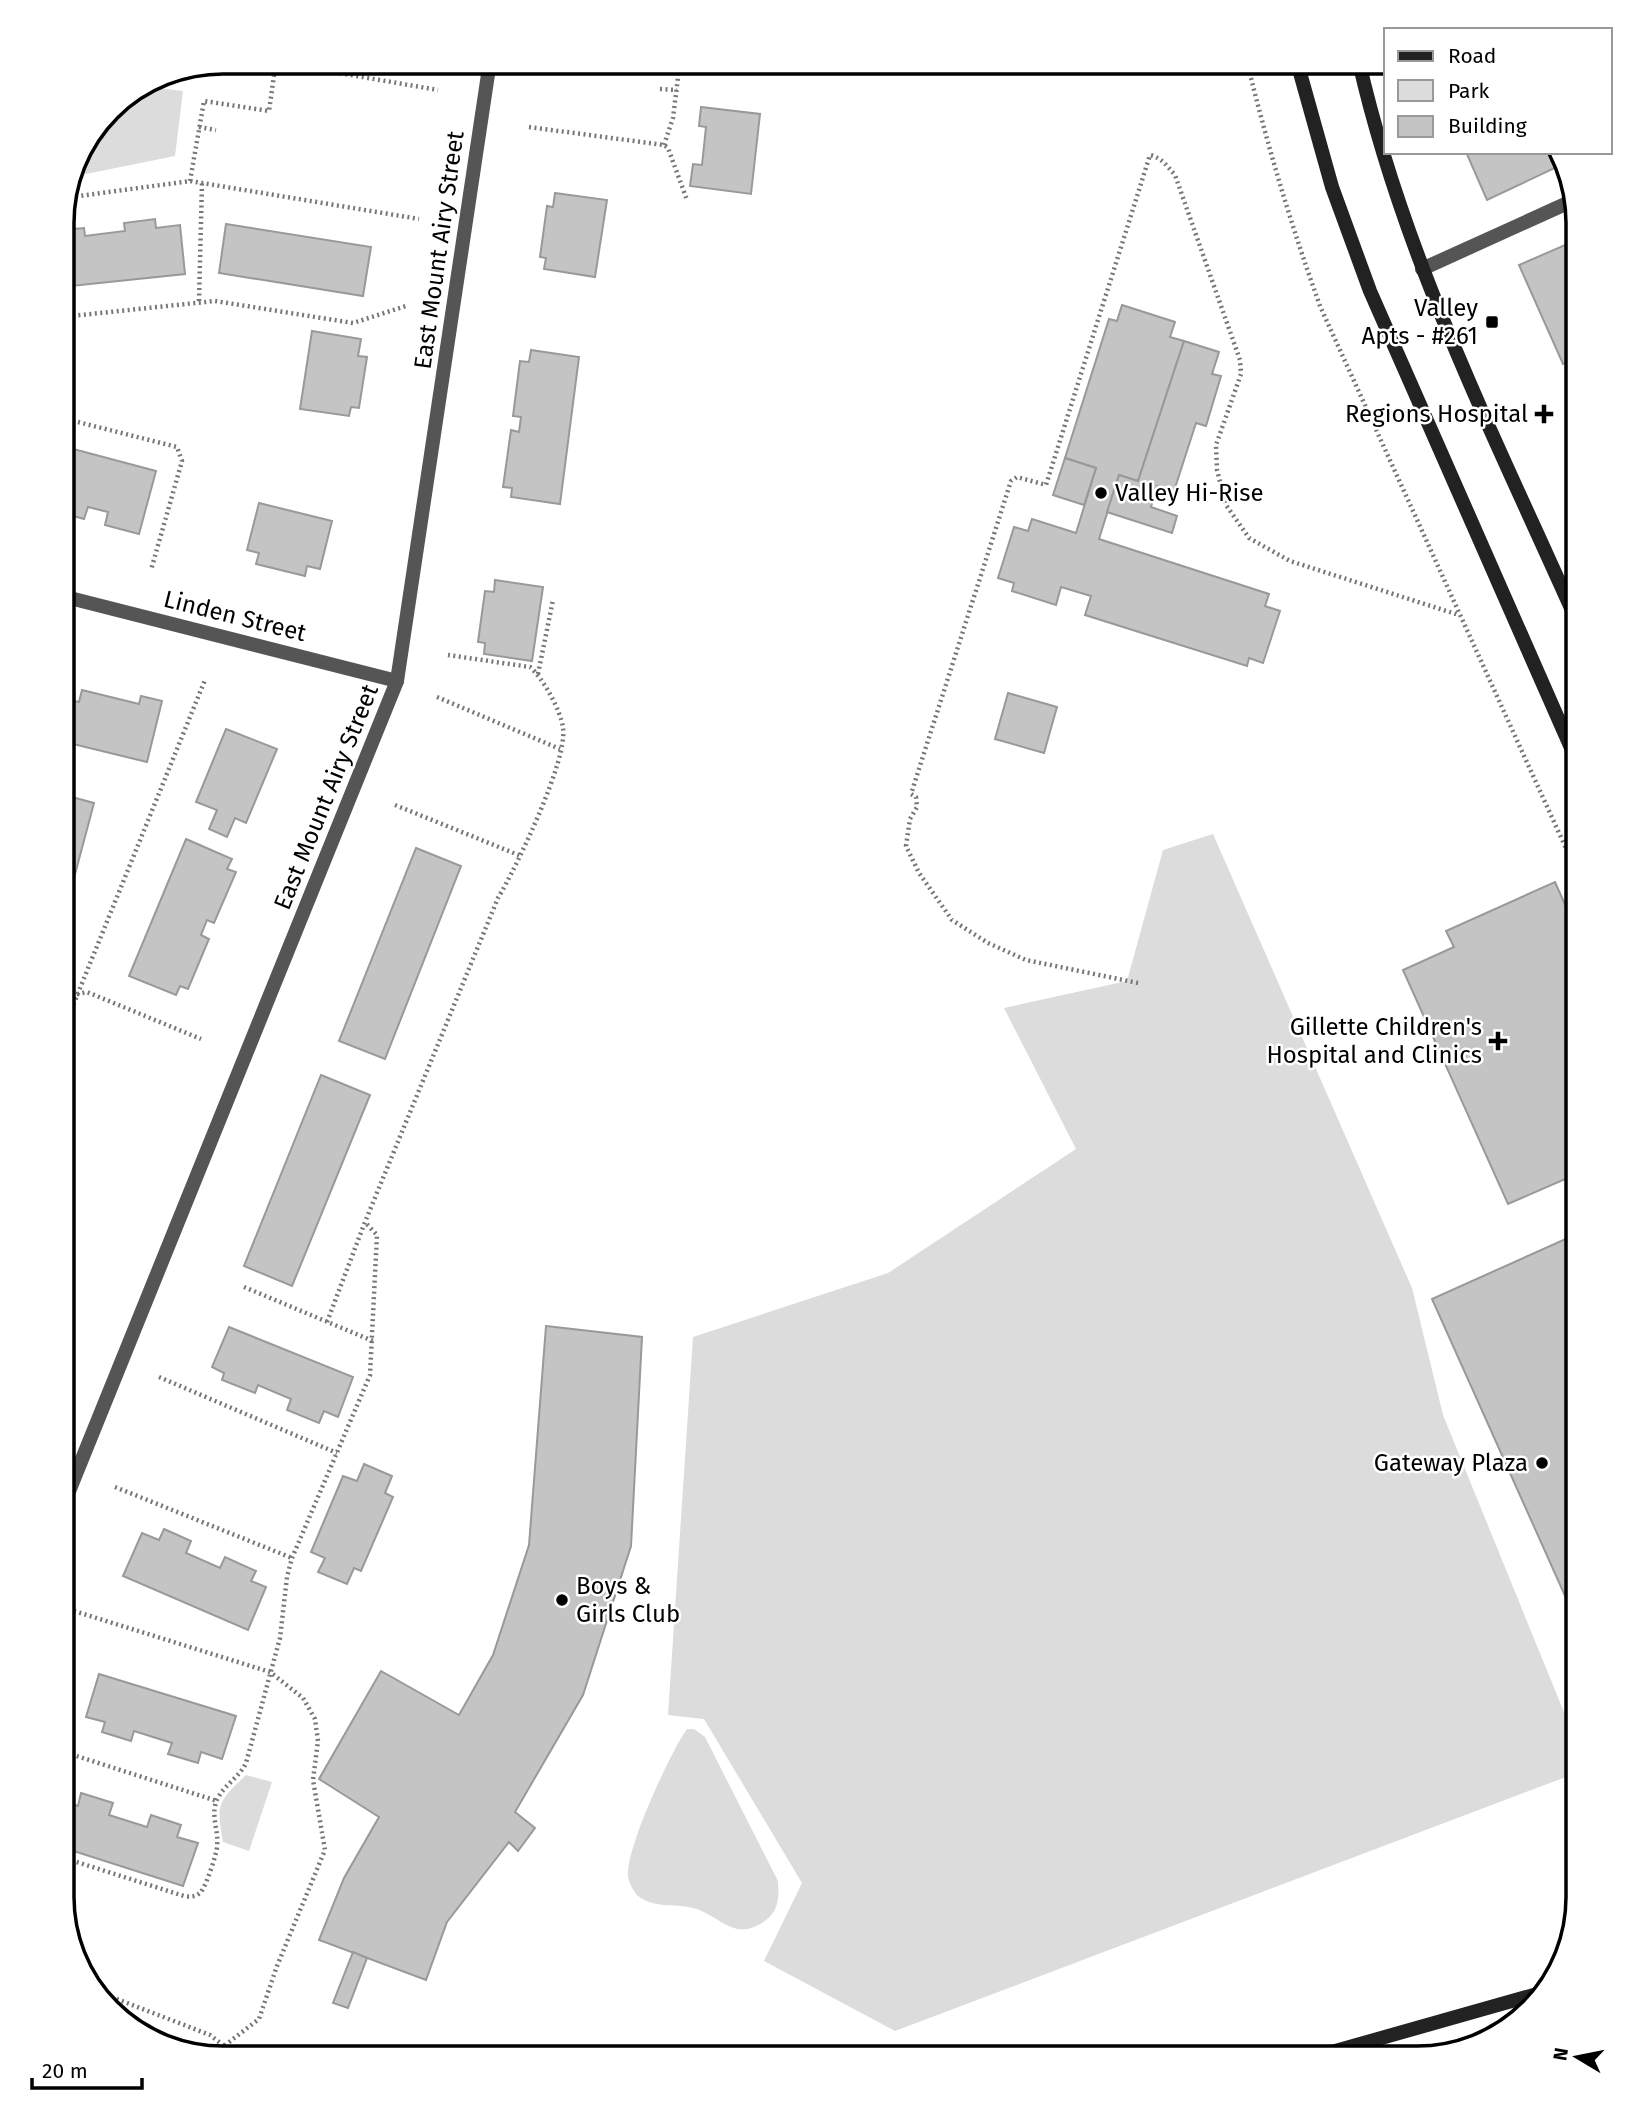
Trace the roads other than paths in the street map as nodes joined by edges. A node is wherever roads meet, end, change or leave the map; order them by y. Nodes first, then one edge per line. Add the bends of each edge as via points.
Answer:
1 (488, 74) edge
2 (1300, 74) edge
3 (1362, 74) edge
4 (1565, 204) edge
5 (1422, 270) junction
6 (1566, 597) edge
7 (74, 599) edge
8 (397, 681) junction
9 (1566, 736) edge
10 (74, 1479) edge
11 (1529, 1996) edge
12 (1353, 2046) edge

1 - 8 street, East Mount Airy Street
2 - 9 main road via 1332,187 1365,279
3 - 5 main road via 1391,182
4 - 5 street
5 - 6 main road
7 - 8 street, Linden Street
8 - 10 street, East Mount Airy Street
11 - 12 main road

